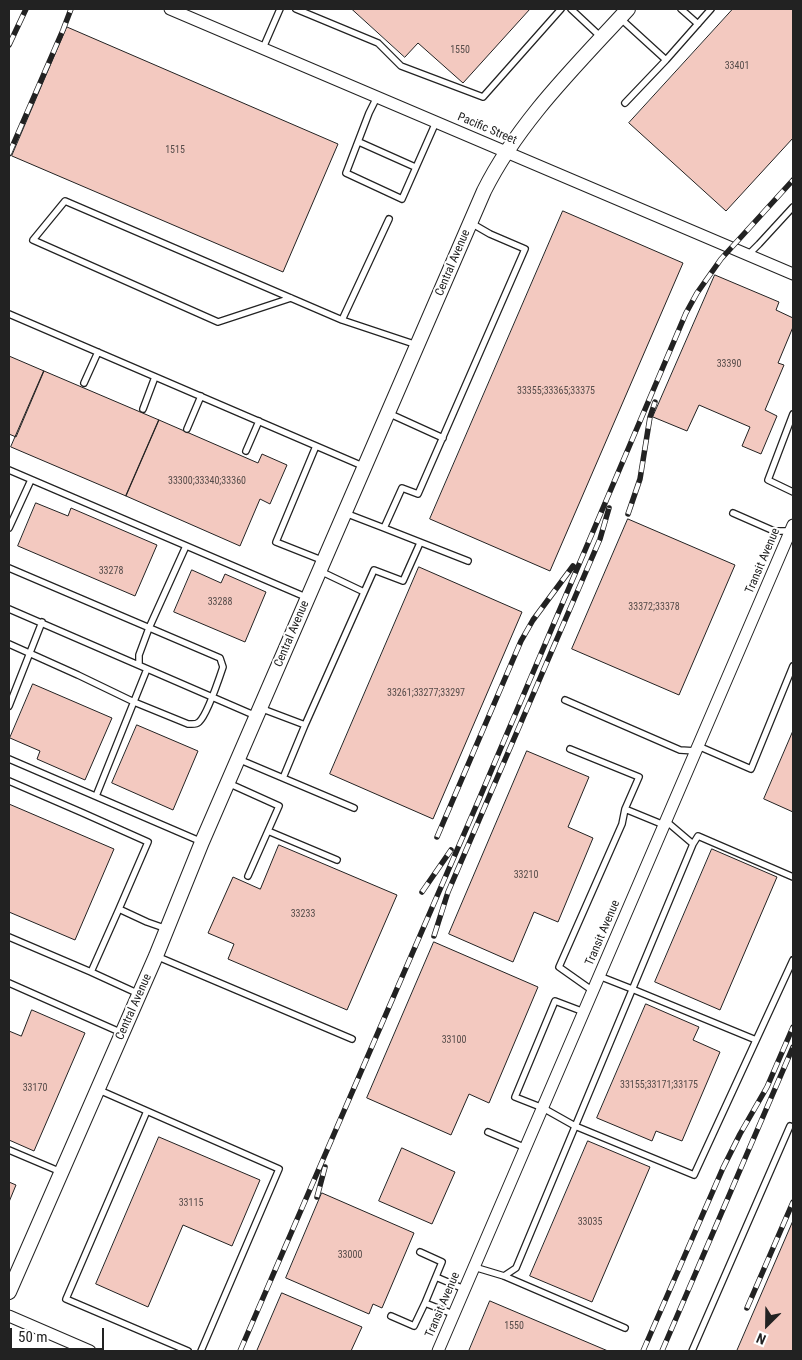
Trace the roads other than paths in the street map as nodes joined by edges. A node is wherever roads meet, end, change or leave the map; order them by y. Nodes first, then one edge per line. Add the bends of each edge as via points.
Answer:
1 (170, 9) edge
2 (280, 9) edge
3 (296, 9) edge
4 (561, 9) edge
5 (571, 9) edge
6 (681, 9) edge
7 (711, 9) edge
8 (624, 14) edge
9 (698, 24) junction
10 (602, 38) junction
11 (263, 48) junction
12 (666, 60) junction
13 (377, 97) junction
14 (625, 103) dead end
15 (436, 122) junction
16 (359, 142) junction
17 (505, 152) junction
18 (415, 167) junction
19 (793, 207) edge
20 (389, 219) dead end
21 (470, 222) junction
22 (748, 255) junction
23 (793, 274) edge
24 (291, 298) junction
25 (9, 314) edge
26 (342, 320) junction
27 (417, 345) junction
28 (98, 352) junction
29 (155, 377) junction
30 (84, 383) dead end
31 (200, 396) junction
32 (143, 409) dead end
33 (388, 413) junction
34 (793, 414) edge
35 (259, 421) junction
36 (187, 429) dead end
37 (442, 438) junction
38 (316, 446) junction
39 (246, 451) dead end
40 (365, 467) junction
41 (9, 470) edge
42 (31, 480) junction
43 (793, 492) edge
44 (345, 513) junction
45 (733, 513) dead end
46 (9, 528) edge
47 (384, 528) junction
48 (792, 528) edge
49 (420, 543) junction
50 (186, 546) junction
51 (468, 561) dead end
52 (322, 566) junction
53 (9, 568) edge
54 (364, 592) junction
55 (308, 598) junction
56 (9, 609) edge
57 (42, 622) junction
58 (149, 628) junction
59 (9, 644) edge
60 (30, 653) junction
61 (139, 665) junction
62 (793, 666) edge
63 (148, 669) junction
64 (212, 697) junction
65 (565, 700) dead end
66 (134, 702) junction
67 (9, 706) edge
68 (258, 712) junction
69 (305, 725) junction
70 (570, 749) dead end
71 (697, 749) junction
72 (238, 758) junction
73 (9, 759) edge
74 (283, 778) junction
75 (9, 781) edge
76 (228, 783) junction
77 (96, 796) junction
78 (354, 808) dead end
79 (625, 809) junction
80 (665, 823) junction
81 (268, 831) junction
82 (202, 842) junction
83 (693, 844) junction
84 (337, 860) dead end
85 (248, 876) dead end
86 (793, 877) edge
87 (119, 909) junction
88 (167, 929) junction
89 (9, 937) edge
90 (156, 956) junction
91 (793, 960) edge
92 (91, 972) junction
93 (599, 976) junction
94 (9, 983) edge
95 (632, 988) junction
96 (593, 991) junction
97 (139, 994) junction
98 (584, 1012) junction
99 (122, 1033) junction
100 (352, 1039) dead end
101 (756, 1040) junction
102 (97, 1089) junction
103 (543, 1108) junction
104 (148, 1112) junction
105 (575, 1126) junction
106 (790, 1126) dead end
107 (488, 1132) dead end
108 (526, 1148) junction
109 (9, 1150) edge
110 (61, 1172) junction
111 (420, 1252) dead end
112 (474, 1267) junction
113 (504, 1276) junction
114 (436, 1277) junction
115 (464, 1289) junction
116 (9, 1292) edge
117 (425, 1303) junction
118 (454, 1314) junction
119 (9, 1316) edge
120 (391, 1316) dead end
121 (625, 1328) dead end
122 (90, 1351) edge
123 (188, 1351) edge
124 (202, 1351) edge
125 (438, 1351) edge
126 (692, 1351) edge

1 - 11 street, Pacific Street
2 - 11 lane
3 - 4 lane via 378,43 401,66 483,97
5 - 10 lane
6 - 9 lane
7 - 9 lane
8 - 10 street, Central Avenue
8 - 12 lane
9 - 12 lane
10 - 17 street, Central Avenue via 531,117
11 - 13 street, Pacific Street
12 - 14 lane
13 - 15 street, Pacific Street
13 - 16 lane
15 - 17 street, Pacific Street
15 - 18 lane
16 - 18 lane
16 - 18 lane via 346,173 402,198
17 - 21 street, Central Avenue
17 - 22 street, Pacific Street
19 - 22 lane
20 - 26 lane
21 - 27 street, Central Avenue
21 - 37 lane via 525,249
22 - 23 street, Pacific Street
24 - 24 lane via 65,201 33,240 218,322
24 - 26 lane
25 - 28 lane
26 - 27 lane
27 - 33 street, Central Avenue
28 - 29 lane
28 - 30 lane
29 - 31 lane
29 - 32 lane
31 - 35 lane
31 - 36 lane
33 - 37 lane
33 - 40 street, Central Avenue
34 - 43 lane via 768,480
35 - 38 lane
35 - 39 lane
37 - 47 lane via 418,494 402,488
38 - 40 lane
38 - 52 lane via 276,542
40 - 44 street, Central Avenue
41 - 42 lane
42 - 46 lane
42 - 50 lane
44 - 47 lane
44 - 52 street, Central Avenue
45 - 48 lane via 774,531
47 - 49 lane
48 - 71 street, Transit Avenue
49 - 51 lane
49 - 54 lane via 403,581 374,570
50 - 55 lane
50 - 58 lane
52 - 54 lane
52 - 55 street, Central Avenue
53 - 58 lane
54 - 69 lane
55 - 68 street, Central Avenue
56 - 57 lane
57 - 60 lane
57 - 61 lane
58 - 61 lane via 139,654
58 - 64 lane via 220,658 223,667
59 - 60 lane
60 - 66 lane
60 - 67 lane
61 - 63 lane
62 - 71 lane via 751,769
63 - 64 lane
63 - 66 lane
64 - 66 lane via 201,721 196,724 188,724
64 - 68 lane
65 - 71 lane via 680,750
66 - 77 lane
68 - 69 lane via 283,716
68 - 72 street, Central Avenue
69 - 74 lane
70 - 79 lane via 639,777
71 - 80 street, Transit Avenue
72 - 74 lane
72 - 76 street, Central Avenue
73 - 77 lane
74 - 78 lane
75 - 87 lane via 148,842
76 - 81 lane via 279,806
76 - 82 street, Central Avenue
77 - 82 lane
79 - 80 lane
79 - 96 lane via 622,824 558,967
80 - 83 lane
80 - 93 street, Transit Avenue
81 - 84 lane
81 - 85 lane
82 - 88 street, Central Avenue
83 - 86 lane via 698,836
83 - 95 lane
87 - 88 lane
87 - 92 lane
88 - 90 street, Central Avenue
89 - 92 lane
90 - 97 street, Central Avenue
90 - 100 lane
91 - 101 lane
92 - 97 lane
93 - 95 lane
93 - 96 street, Transit Avenue
94 - 99 lane
95 - 101 lane
95 - 105 lane
96 - 98 street, Transit Avenue
97 - 99 street, Central Avenue
98 - 103 street, Transit Avenue
98 - 103 lane via 555,1001 515,1097
99 - 102 street, Central Avenue
101 - 105 lane via 694,1175
102 - 104 lane
102 - 110 street, Central Avenue
103 - 105 lane
103 - 108 street, Transit Avenue
104 - 123 lane via 66,1298
104 - 124 lane via 279,1169
105 - 113 lane via 516,1268
106 - 126 lane
107 - 108 lane
108 - 112 street, Transit Avenue
109 - 110 lane
110 - 116 street, Central Avenue
111 - 114 lane via 442,1262
112 - 113 lane
112 - 115 street, Transit Avenue
113 - 121 lane
114 - 115 lane
114 - 117 lane
115 - 118 street, Transit Avenue
117 - 118 lane
117 - 120 lane via 414,1326
118 - 125 street, Transit Avenue
119 - 122 street

